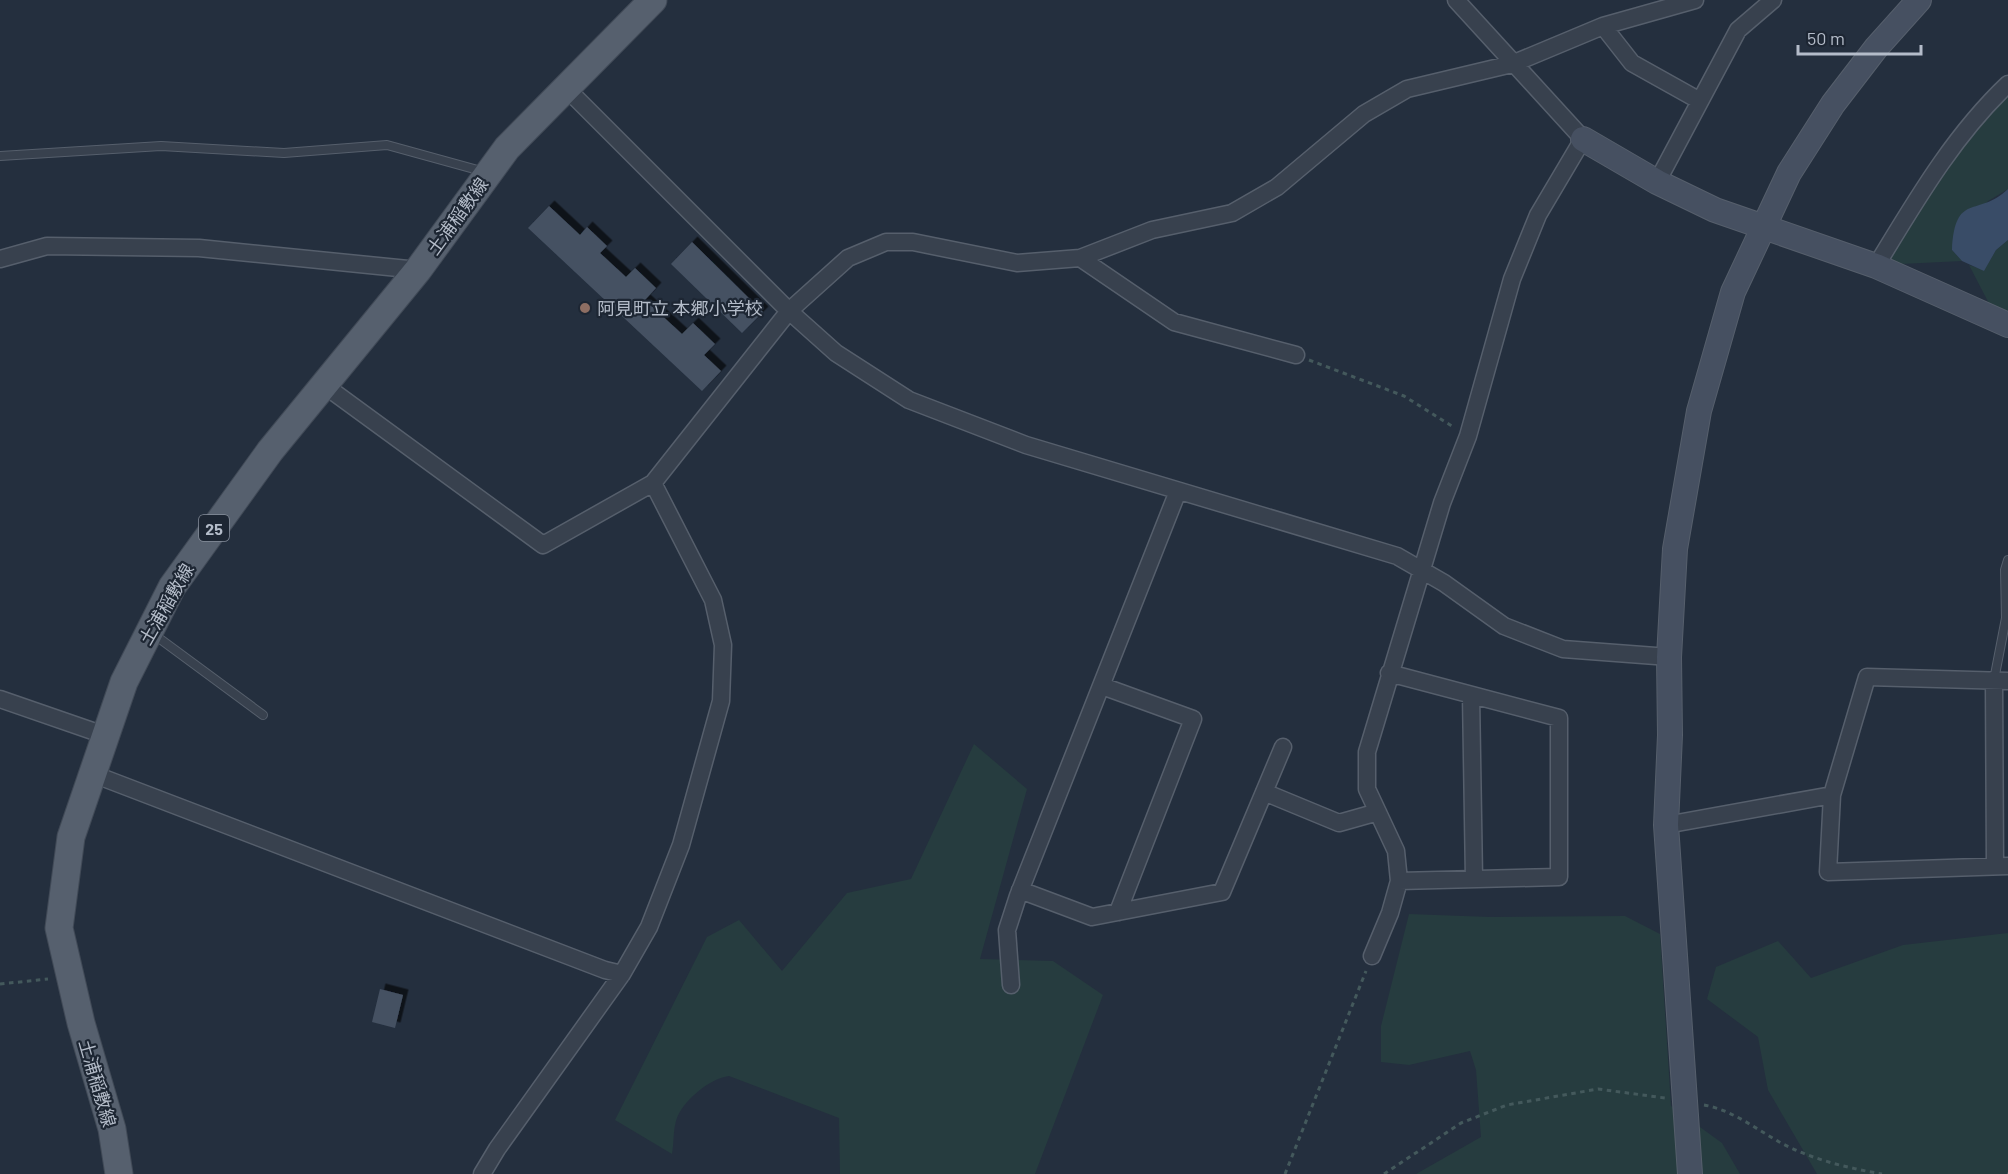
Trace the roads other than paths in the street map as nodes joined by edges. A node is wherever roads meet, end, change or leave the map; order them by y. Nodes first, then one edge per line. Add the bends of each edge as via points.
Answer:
1 (653, 0) edge
2 (1456, 0) edge
3 (1695, 0) edge
4 (1773, 0) edge
5 (1919, 0) edge
6 (1604, 26) junction
7 (1512, 64) junction
8 (2008, 84) edge
9 (567, 89) junction
10 (1700, 100) junction
11 (1584, 140) junction
12 (0, 156) edge
13 (488, 173) junction
14 (1657, 182) junction
15 (1762, 227) junction
16 (1080, 258) junction
17 (0, 260) edge
18 (1876, 266) junction
19 (417, 270) junction
20 (789, 311) junction
21 (2008, 326) edge
22 (1296, 355) road end
23 (324, 385) junction
24 (653, 483) junction
25 (1178, 491) junction
26 (2008, 560) edge
27 (1423, 571) junction
28 (150, 631) junction
29 (1669, 657) junction
30 (1389, 672) junction
31 (2001, 680) edge
32 (1102, 686) junction
33 (1471, 695) junction
34 (0, 699) edge
35 (263, 715) dead end
36 (107, 736) junction
37 (1283, 747) dead end
38 (93, 774) junction
39 (1264, 792) junction
40 (1832, 795) junction
41 (1378, 812) junction
42 (1666, 825) junction
43 (2001, 866) edge
44 (1474, 879) junction
45 (1399, 880) junction
46 (1020, 890) junction
47 (1118, 912) junction
48 (1372, 956) road end
49 (622, 974) junction
50 (1011, 985) dead end
51 (120, 1174) edge
52 (483, 1174) edge
53 (1690, 1174) edge

1 - 9 main road, 土浦稲敷線 / 25
2 - 7 street
3 - 6 street
4 - 10 street via 1738,30
5 - 15 street via 1833,104 1789,173
6 - 7 street
6 - 10 street via 1632,63
7 - 11 street
7 - 16 street via 1407,89 1364,114 1277,187 1232,213 1152,230
8 - 18 street via 1929,179
9 - 13 main road, 土浦稲敷線 / 25 via 507,148
9 - 20 street
10 - 14 street
11 - 14 street
11 - 27 street via 1538,215 1512,279 1468,436 1442,503
12 - 13 lane via 161,146 284,153 387,145
13 - 19 main road, 土浦稲敷線 / 25
14 - 15 street
15 - 18 street
15 - 29 street via 1733,292 1699,411 1675,549
16 - 20 street via 1017,263 913,242 886,242 848,258
16 - 22 street via 1174,321
17 - 19 street via 47,246 199,248
18 - 21 street
19 - 23 main road, 土浦稲敷線 / 25
20 - 24 street
20 - 25 street via 836,353 909,400 1026,445
23 - 24 street via 543,545
23 - 28 main road, 土浦稲敷線 / 25 via 270,451 172,587
24 - 49 street via 713,600 723,645 721,701 681,844 649,927
25 - 27 street via 1396,556
25 - 32 street
26 - 31 lane
27 - 29 street via 1504,626 1563,649
27 - 30 street
28 - 35 lane
28 - 36 main road, 土浦稲敷線 / 25 via 124,682
29 - 42 street
30 - 33 street
30 - 41 street via 1367,752 1367,789
31 - 40 street via 1867,677
31 - 43 street
32 - 46 street
32 - 47 street via 1193,719
33 - 44 street
33 - 44 street via 1559,718 1559,877
34 - 36 street
36 - 38 main road, 土浦稲敷線 / 25
37 - 39 street
38 - 49 street
38 - 51 main road, 土浦稲敷線 / 25 via 71,837 59,928 112,1129
39 - 41 street via 1339,823
39 - 47 street via 1222,892
40 - 42 street
40 - 43 street via 1828,872
41 - 45 street via 1396,851
42 - 53 street
44 - 45 street
45 - 48 street
46 - 47 street via 1092,917
46 - 50 street via 1007,930
49 - 52 street

